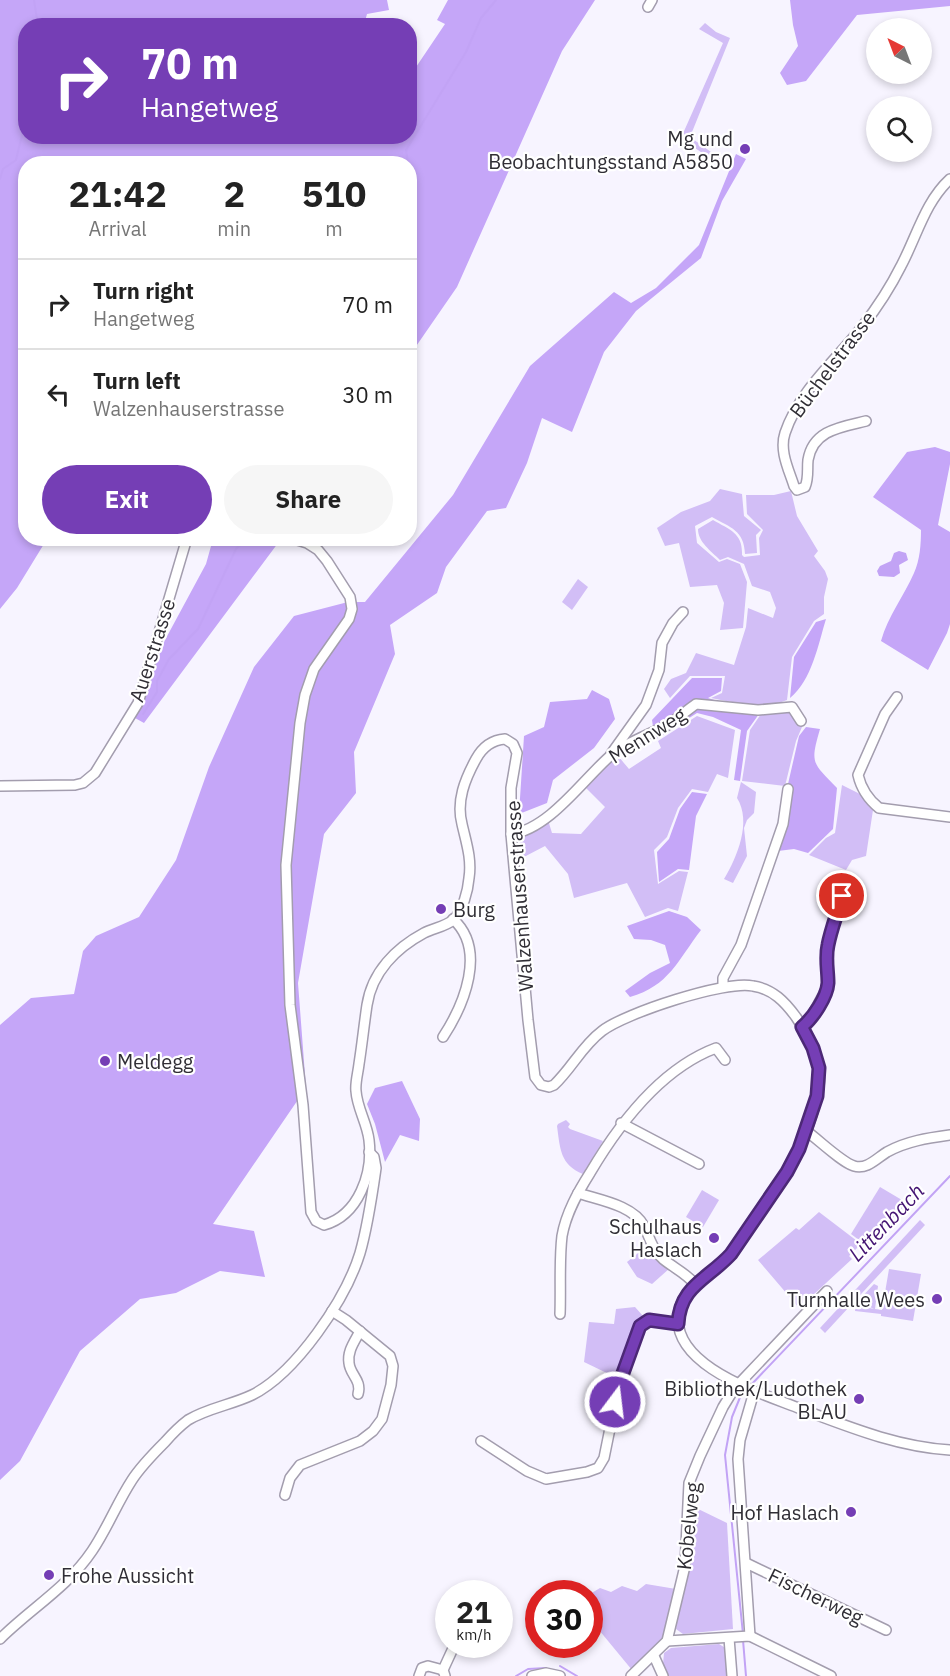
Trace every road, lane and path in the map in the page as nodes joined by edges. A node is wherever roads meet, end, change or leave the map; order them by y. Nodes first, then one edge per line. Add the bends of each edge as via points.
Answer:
1 (950, 179) edge
2 (866, 421) dead end
3 (185, 546) edge
4 (312, 546) edge
5 (683, 612) dead end
6 (897, 697) dead end
7 (801, 721) dead end
8 (610, 756) junction
9 (0, 786) edge
10 (788, 789) dead end
11 (950, 817) edge
12 (511, 834) junction
13 (842, 896) dead end
14 (453, 919) junction
15 (723, 986) junction
16 (802, 1027) junction
17 (443, 1037) dead end
18 (724, 1059) dead end
19 (621, 1123) junction
20 (805, 1130) junction
21 (950, 1135) edge
22 (369, 1152) junction
23 (699, 1164) dead end
24 (578, 1193) junction
25 (696, 1285) junction
26 (827, 1291) dead end
27 (333, 1311) junction
28 (560, 1314) dead end
29 (678, 1324) junction
30 (360, 1331) junction
31 (747, 1388) junction
32 (358, 1394) dead end
33 (481, 1441) dead end
34 (950, 1450) edge
35 (285, 1495) dead end
36 (746, 1563) junction
37 (886, 1630) dead end
38 (749, 1636) junction
39 (732, 1638) junction
40 (0, 1639) edge
41 (667, 1641) junction
42 (654, 1656) junction
43 (450, 1658) edge
44 (444, 1673) edge
45 (419, 1676) edge
46 (532, 1676) edge
47 (560, 1676) edge
48 (631, 1676) edge
49 (663, 1676) edge
50 (732, 1676) edge
51 (831, 1676) edge

1 - 2 street, Büchelstrasse via 930,202 900,268 862,327 825,367 794,411 783,446 797,490 805,488 808,482 808,461 820,436 828,430
3 - 9 street, Auerstrasse via 138,703 91,777 75,785
4 - 22 street via 327,561 350,597 352,609 314,669 305,695 286,865 290,1005 311,1212 316,1221 324,1225 334,1222 353,1206 361,1192
5 - 8 street via 662,643 659,670 645,705
6 - 11 street via 885,714 858,775 860,785 879,808
7 - 8 street, Mennweg via 792,707 758,710 696,704 669,724
8 - 12 street, Mennweg via 543,820
10 - 15 street via 783,824
12 - 14 street, Walzenhauserstrasse via 511,788 517,753 509,741 501,739 478,754 463,786 461,822 470,859 470,878
12 - 15 street, Walzenhauserstrasse via 528,1020 535,1077 541,1085 554,1085 591,1040 612,1024
13 - 16 street via 828,944 828,986
14 - 17 street via 467,935 471,967 460,1006
14 - 22 street via 407,943 377,975 368,1000 355,1090
15 - 16 street, Walzenhauserstrasse via 767,990 788,1006
16 - 20 street, Walzenhauserstrasse via 819,1068 819,1082
18 - 19 street via 716,1048 687,1063
19 - 23 street
19 - 24 street
20 - 21 street via 855,1167 866,1167 887,1152 916,1140
20 - 25 street, Walzenhauserstrasse via 787,1172 731,1254
22 - 27 street via 376,1168 360,1254
24 - 25 street via 637,1216 651,1245
24 - 28 street via 562,1236
25 - 29 street, Walzenhauserstrasse via 684,1299
26 - 31 street, Kobelweg
27 - 30 street
27 - 40 street via 277,1378 252,1395 197,1416 177,1430 134,1477 91,1552 59,1587
29 - 31 street via 699,1359
29 - 33 street via 649,1320 640,1326 619,1384 604,1458 598,1468 546,1479 526,1471
30 - 32 street via 349,1355 359,1384
30 - 35 street via 390,1356 393,1366 382,1419 360,1440 300,1465 290,1478
31 - 34 street via 901,1444
31 - 36 street via 738,1459
31 - 41 street, Kobelweg via 723,1407 689,1484 685,1566
36 - 37 street, Fischerweg
36 - 38 street
38 - 39 street
38 - 51 street
39 - 41 street
39 - 50 street
41 - 42 street
42 - 48 street
42 - 49 street
43 - 44 street
44 - 45 street via 428,1666 422,1668
46 - 47 street via 546,1672

